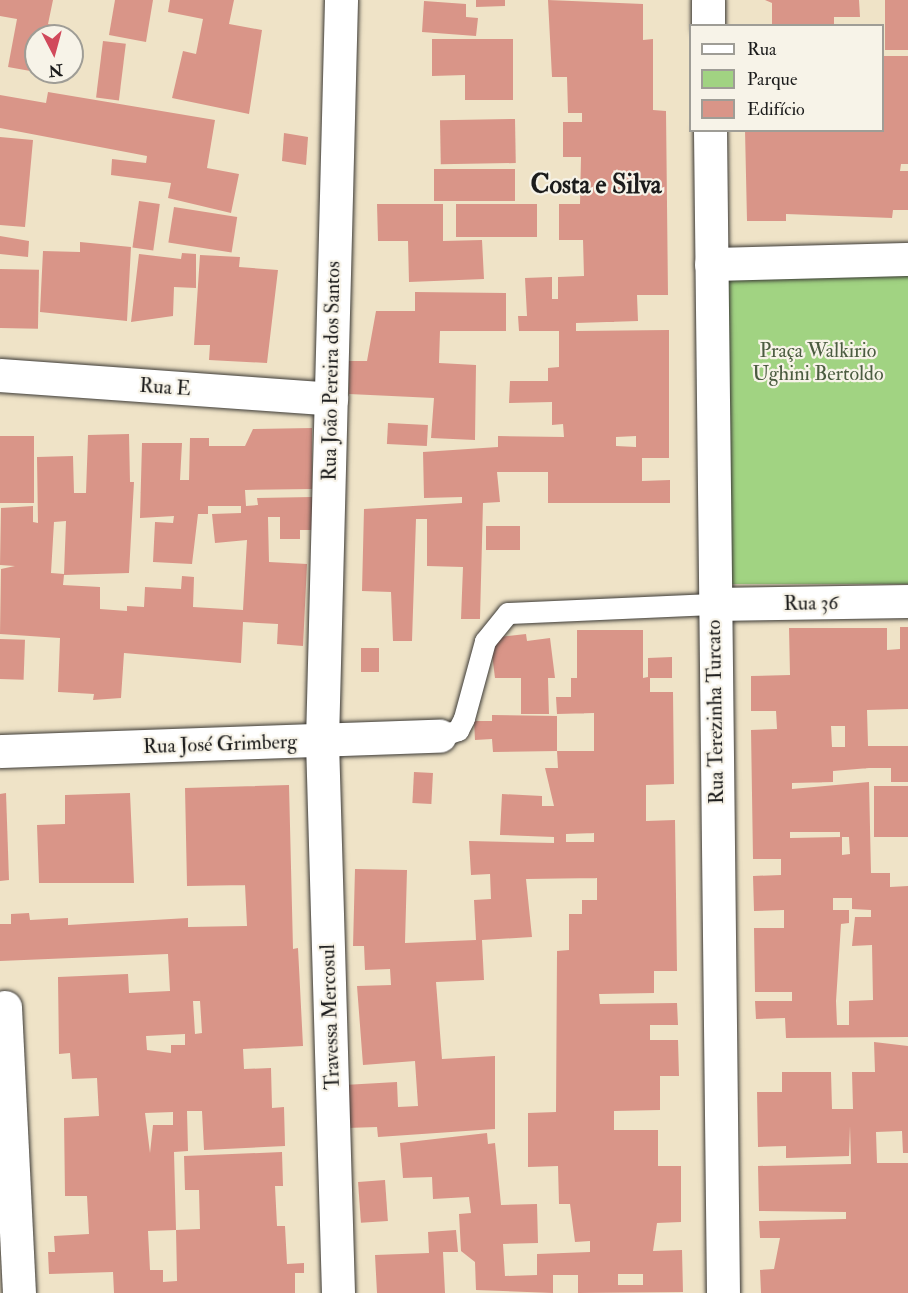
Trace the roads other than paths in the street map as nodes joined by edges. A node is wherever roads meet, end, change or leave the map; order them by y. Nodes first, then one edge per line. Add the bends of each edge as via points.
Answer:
1 (341, 0) edge
2 (708, 0) edge
3 (708, 24) edge
4 (710, 132) edge
5 (908, 259) edge
6 (711, 264) junction
7 (0, 375) edge
8 (331, 399) junction
9 (908, 601) edge
10 (713, 604) junction
11 (440, 736) joint
12 (322, 741) junction
13 (0, 751) edge
14 (5, 1006) dead end
15 (19, 1293) edge
16 (338, 1293) edge
17 (723, 1293) edge

1 - 8 street, Rua João Pereira dos Santos
2 - 3 street
4 - 6 street, Rua Terezinha Turcato
5 - 6 street
6 - 10 street, Rua Terezinha Turcato
7 - 8 street, Rua E
8 - 12 street, Rua João Pereira dos Santos
9 - 10 street, Rua 36
10 - 11 lane via 508,613 485,640 461,724 451,735
10 - 17 street, Rua Terezinha Turcato
11 - 12 street, Rua José Grimberg
12 - 13 street, Rua José Grimberg
12 - 16 street, Travessa Mercosul
14 - 15 street

